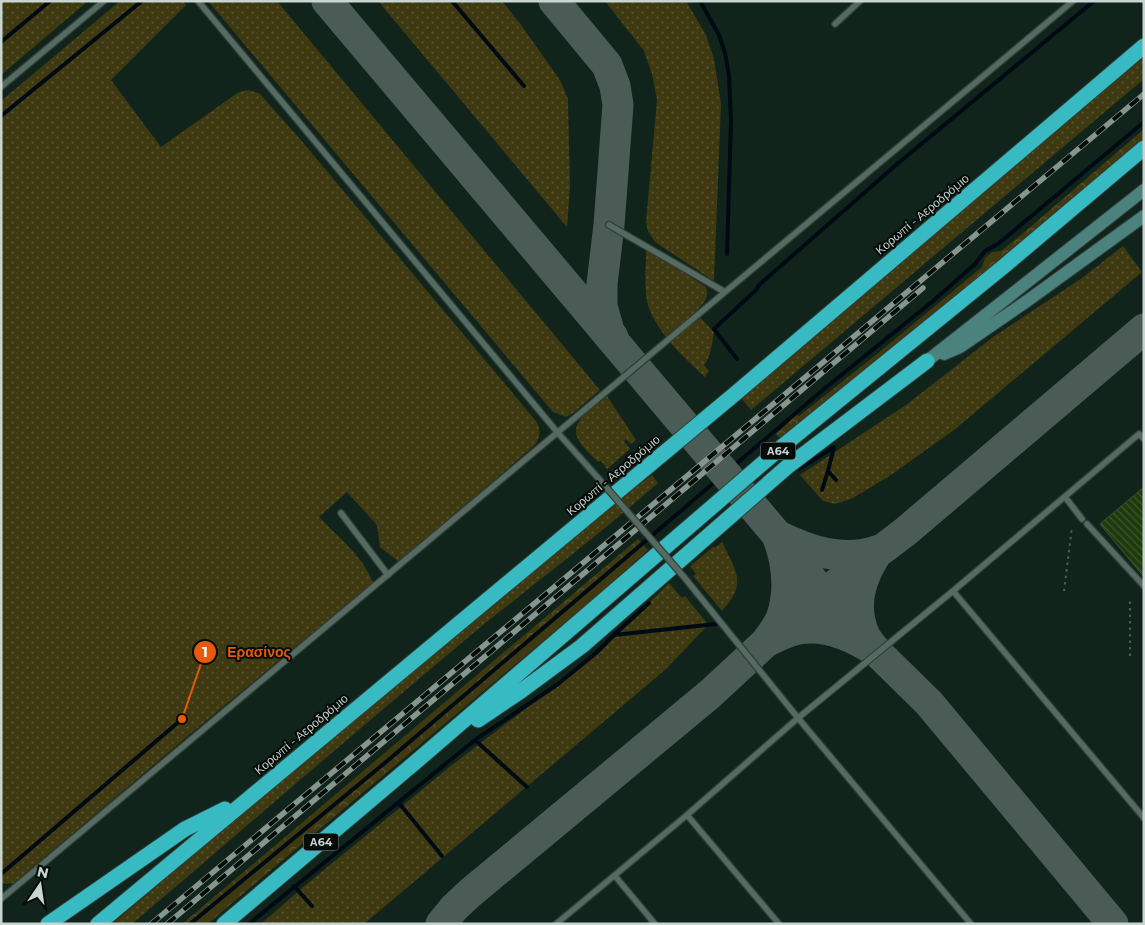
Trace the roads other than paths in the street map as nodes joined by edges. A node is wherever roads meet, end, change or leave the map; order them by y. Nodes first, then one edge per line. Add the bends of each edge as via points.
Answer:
1 (104, 1) edge
2 (198, 1) edge
3 (860, 1) edge
4 (1073, 1) edge
5 (835, 24) dead end
6 (1144, 46) edge
7 (1, 87) edge
8 (1144, 148) edge
9 (1144, 190) edge
10 (1144, 216) edge
11 (609, 225) dead end
12 (725, 292) junction
13 (927, 361) junction
14 (558, 434) junction
15 (1142, 434) edge
16 (1065, 497) junction
17 (341, 513) dead end
18 (1082, 519) dead end
19 (1087, 524) dead end
20 (388, 575) junction
21 (1144, 586) edge
22 (953, 591) junction
23 (798, 718) junction
24 (418, 760) junction
25 (251, 795) junction
26 (687, 815) junction
27 (1144, 818) edge
28 (615, 876) junction
29 (1, 890) edge
30 (3, 898) edge
31 (48, 924) edge
32 (98, 924) edge
33 (224, 924) edge
34 (556, 924) edge
35 (655, 924) edge
36 (779, 924) edge
37 (971, 924) edge

1 - 7 lane
2 - 14 lane
3 - 5 lane
4 - 12 lane
6 - 25 highway, Κορωπί - Αεροδρόμιο via 736,393
8 - 24 highway, Α64 via 784,445
9 - 13 street
10 - 13 street via 960,347
11 - 12 lane
12 - 14 lane
13 - 24 highway via 787,467 582,646 521,692
14 - 20 lane
14 - 23 lane, bridge via 684,577
15 - 16 lane
16 - 18 lane
16 - 22 lane
17 - 20 lane
19 - 21 lane
20 - 30 lane
22 - 23 lane
22 - 27 lane
23 - 26 lane
23 - 37 lane
24 - 33 highway, Α64
25 - 31 highway via 185,830
25 - 32 highway, Κορωπί - Αεροδρόμιο
26 - 28 lane
26 - 36 lane
28 - 34 lane
28 - 35 lane
29 - 30 lane

